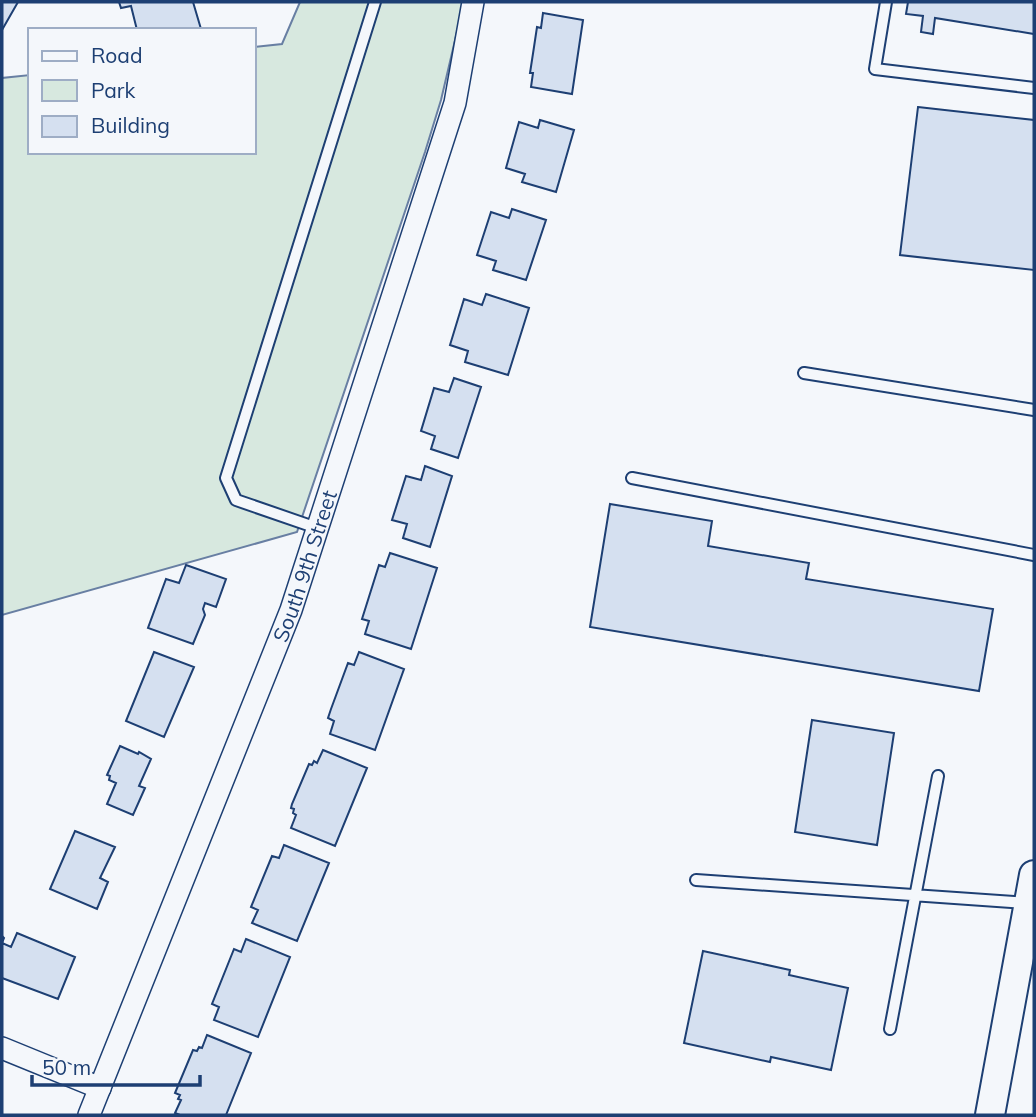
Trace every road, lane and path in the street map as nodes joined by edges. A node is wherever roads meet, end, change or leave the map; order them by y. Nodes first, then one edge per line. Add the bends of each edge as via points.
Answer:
1 (374, 2) edge
2 (473, 2) edge
3 (886, 2) edge
4 (1034, 89) edge
5 (804, 373) dead end
6 (1034, 410) edge
7 (632, 478) dead end
8 (317, 528) junction
9 (1034, 555) edge
10 (938, 776) dead end
11 (696, 880) dead end
12 (1032, 889) edge
13 (914, 895) junction
14 (890, 1029) dead end
15 (2, 1048) edge
16 (100, 1088) junction
17 (89, 1115) edge
18 (990, 1115) edge

1 - 8 lane via 226,478 236,500
2 - 8 street, South 9th Street via 454,103
3 - 4 lane via 875,69
5 - 6 lane
7 - 9 lane
8 - 16 street, South 9th Street via 291,610
10 - 13 lane
11 - 13 lane
12 - 13 lane
12 - 18 main road
13 - 14 lane
15 - 16 street
16 - 17 street, South 9th Street

